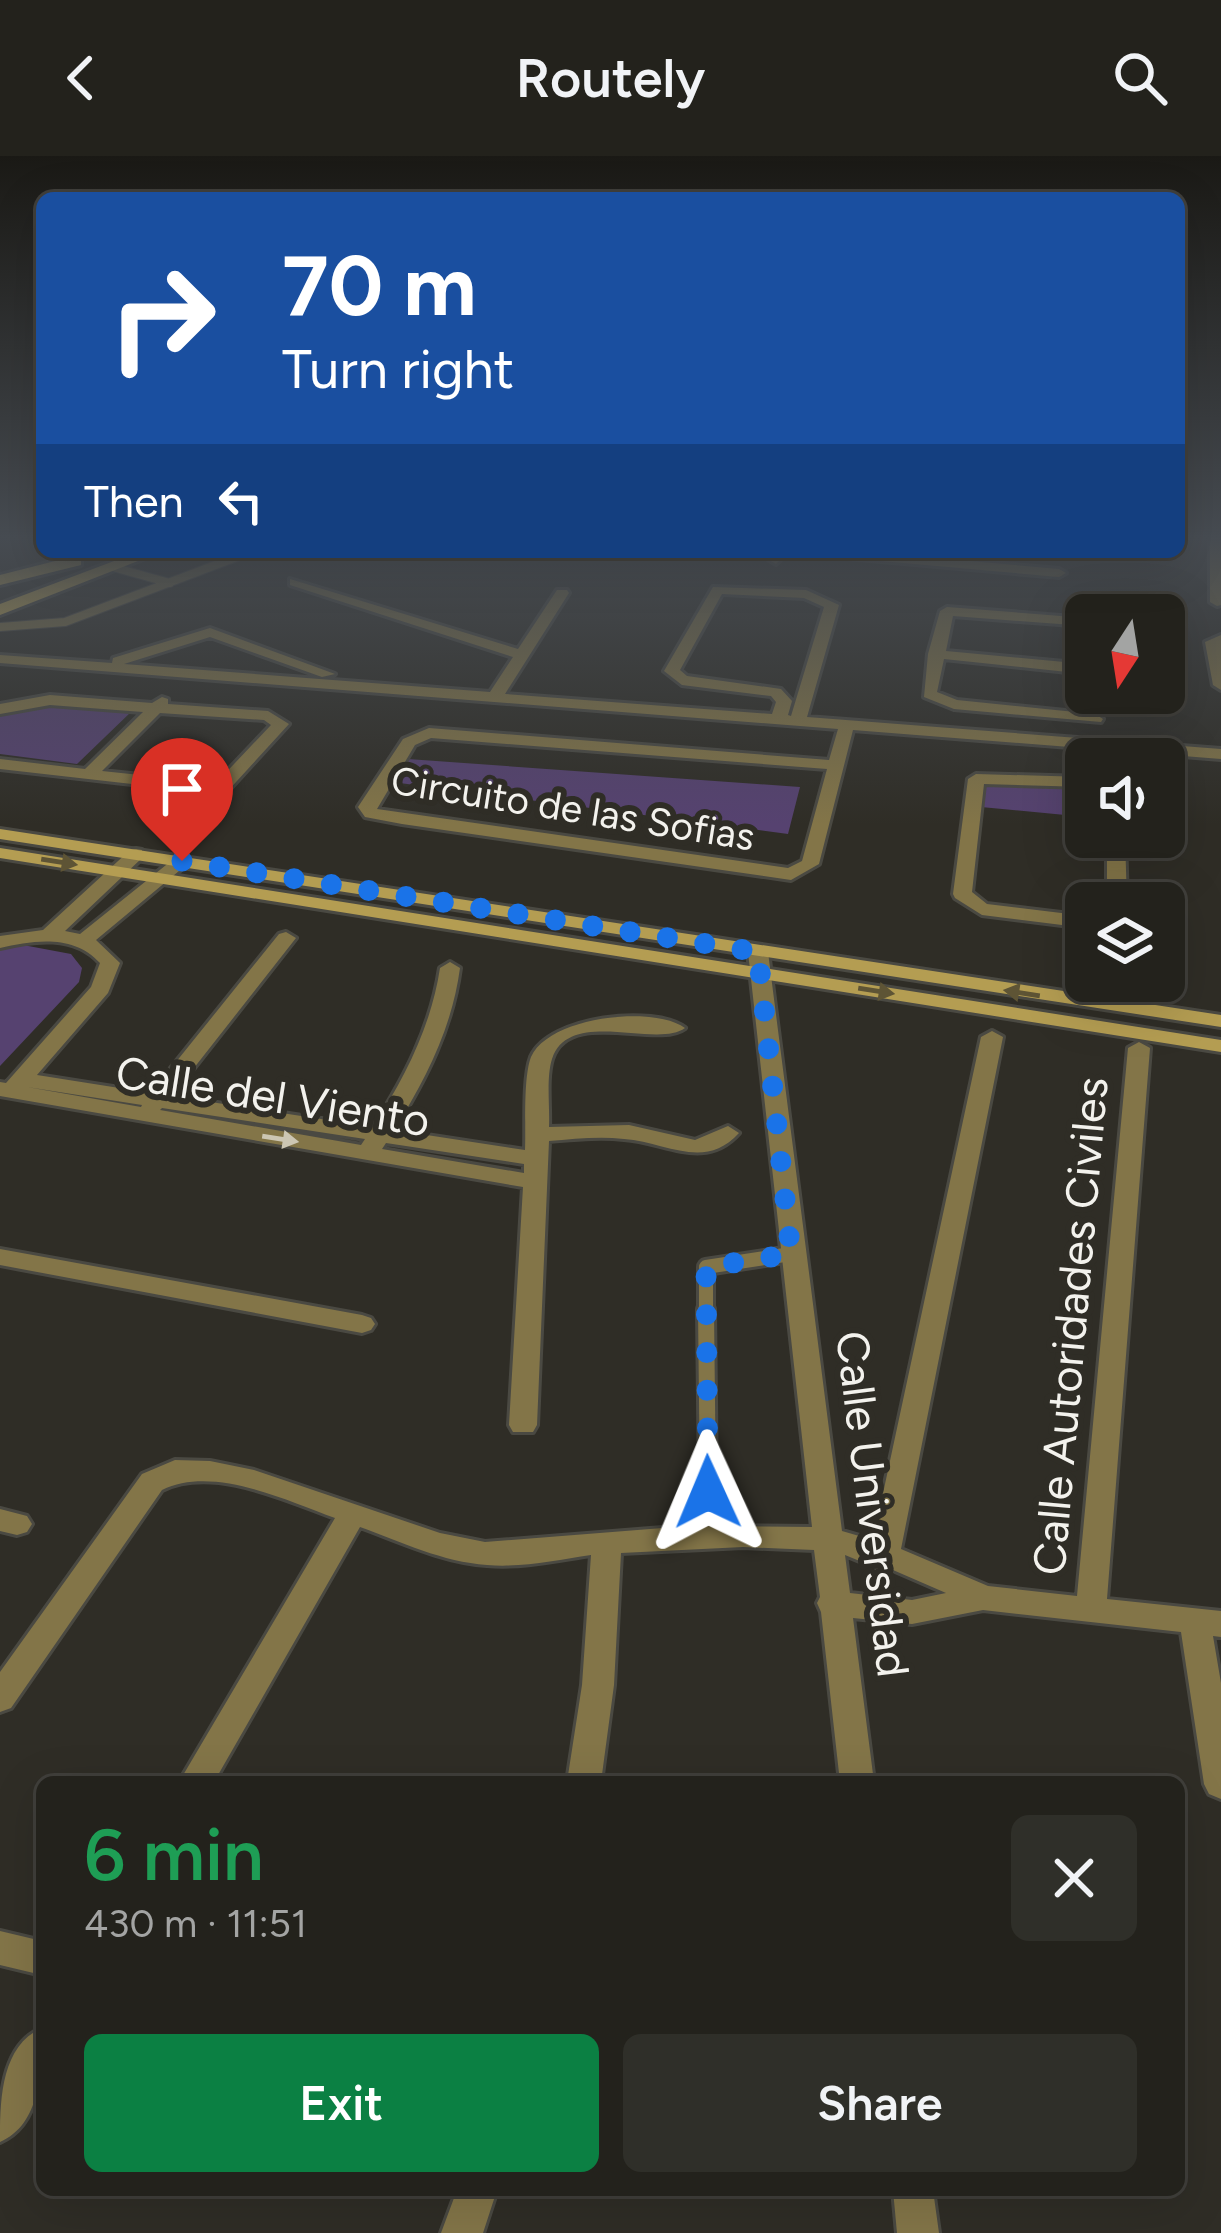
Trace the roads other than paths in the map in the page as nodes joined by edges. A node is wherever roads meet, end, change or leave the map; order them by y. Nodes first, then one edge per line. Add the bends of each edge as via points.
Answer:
1 (447, 631) edge
2 (538, 631) edge
3 (695, 631) edge
4 (822, 631) edge
5 (939, 631) edge
6 (1221, 639) edge
7 (0, 648) edge
8 (934, 654) junction
9 (522, 655) junction
10 (0, 659) edge
11 (118, 661) junction
12 (1065, 667) edge
13 (195, 671) junction
14 (1220, 680) edge
15 (351, 683) junction
16 (496, 695) junction
17 (157, 707) junction
18 (0, 709) edge
19 (1095, 714) edge
20 (1095, 718) junction
21 (789, 719) junction
22 (847, 724) junction
23 (1095, 738) edge
24 (1065, 749) edge
25 (1185, 754) edge
26 (1221, 754) edge
27 (0, 764) edge
28 (835, 765) junction
29 (87, 776) junction
30 (1065, 781) edge
31 (0, 833) edge
32 (0, 853) edge
33 (136, 854) junction
34 (182, 861) junction
35 (117, 871) junction
36 (163, 878) junction
37 (1065, 919) edge
38 (50, 935) junction
39 (286, 938) dead end
40 (0, 941) edge
41 (83, 941) junction
42 (759, 962) junction
43 (450, 968) dead end
44 (1221, 1022) edge
45 (674, 1028) dead end
46 (992, 1037) dead end
47 (1139, 1038) junction
48 (1221, 1046) edge
49 (6, 1089) edge
50 (151, 1108) junction
51 (728, 1133) dead end
52 (374, 1144) junction
53 (535, 1159) junction
54 (791, 1254) junction
55 (0, 1257) edge
56 (362, 1324) dead end
57 (523, 1424) dead end
58 (708, 1492) dead end
59 (352, 1515) junction
60 (824, 1539) junction
61 (607, 1541) junction
62 (884, 1559) junction
63 (983, 1598) junction
64 (832, 1604) junction
65 (1091, 1611) junction
66 (1208, 1623) edge
67 (0, 1698) edge
68 (200, 1776) edge
69 (585, 1776) edge
70 (856, 1776) edge
71 (1221, 1784) edge
72 (0, 1948) edge
73 (36, 1957) edge
74 (36, 2059) edge
75 (0, 2122) edge
76 (475, 2196) edge
77 (914, 2196) edge
78 (462, 2233) edge
79 (919, 2233) edge

1 - 9 street
2 - 9 street
3 - 21 street via 672,671 682,680 776,692
4 - 21 street
5 - 8 street
6 - 14 street via 1212,642
7 - 11 street
8 - 12 street
8 - 20 street via 933,698
9 - 16 street
10 - 13 street
11 - 13 street
11 - 15 street via 210,632
13 - 15 street
13 - 17 street
15 - 16 street
16 - 21 street
17 - 18 street via 33,700
17 - 29 street
17 - 29 street via 268,716 281,724 220,789
19 - 20 street
20 - 23 street
21 - 22 street
22 - 24 street
22 - 28 street, Circuito de las Sofias
25 - 26 street
27 - 29 street
28 - 28 street, Circuito de las Sofias via 810,864 791,874 402,819 367,807 409,742 429,733
30 - 37 street via 976,779 962,894 982,909
31 - 33 main road
32 -> 35 main road
33 - 34 main road
33 - 35 street
34 - 36 street
34 - 42 main road
35 - 36 main road
35 - 38 street
36 - 41 street
36 - 42 main road
38 - 40 street
38 - 41 street
39 - 50 street
41 - 49 street via 104,953 109,978
44 -> 42 main road
42 -> 47 main road
42 - 54 street, Calle Universidad
43 - 52 street via 441,1020
45 - 53 street via 600,1024 547,1048
46 - 62 street
47 - 48 main road
47 - 65 street, Calle Autoridades Civiles
49 - 50 street, Calle del Viento
50 - 52 street, Calle del Viento
51 - 53 street, Calle del Viento via 704,1148 640,1134
52 - 53 street, Calle del Viento
53 - 57 street
54 - 58 lane via 706,1267
54 - 60 street, Calle Universidad
55 - 56 street
59 - 61 street via 487,1555 524,1558
59 - 67 street via 212,1471 170,1469 152,1482
59 - 68 street
60 - 61 street
60 - 62 street
60 - 64 street, Calle Universidad
61 - 69 street
62 - 63 street
63 - 64 street via 912,1612
63 - 65 street
64 - 70 street, Calle Universidad
65 - 66 street
66 - 71 street
72 - 73 street
74 - 75 street
76 - 78 street
77 - 79 street

